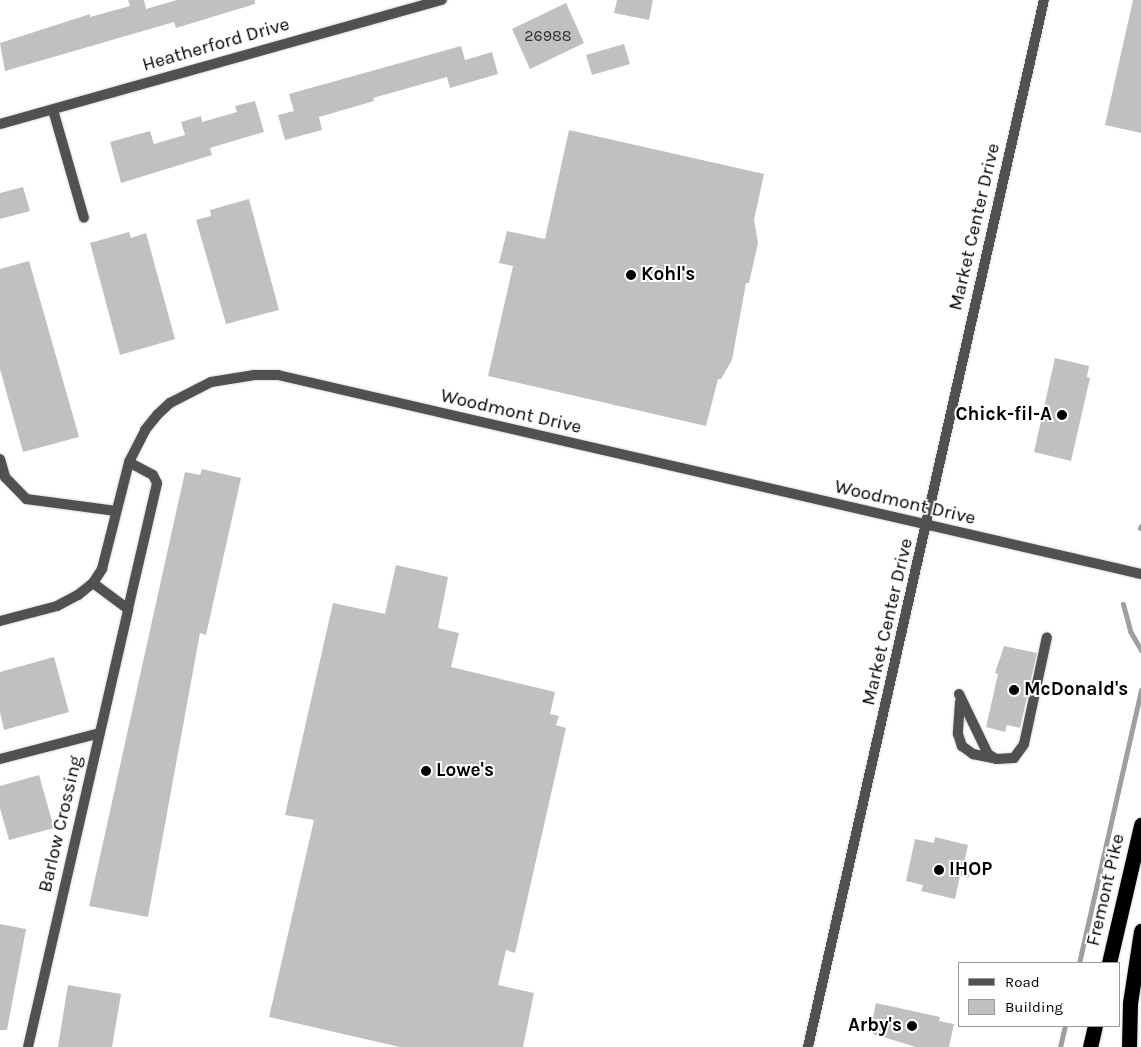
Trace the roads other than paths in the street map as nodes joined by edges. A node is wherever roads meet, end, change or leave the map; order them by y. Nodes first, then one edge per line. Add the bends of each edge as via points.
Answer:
1 (442, 0) edge
2 (1044, 0) edge
3 (54, 110) junction
4 (0, 124) edge
5 (84, 218) dead end
6 (0, 459) edge
7 (129, 462) junction
8 (116, 511) junction
9 (928, 527) junction
10 (1141, 574) edge
11 (92, 583) junction
12 (128, 609) junction
13 (0, 621) edge
14 (1047, 638) dead end
15 (100, 733) junction
16 (0, 759) edge
17 (996, 759) junction
18 (1141, 825) edge
19 (1141, 931) edge
20 (1109, 962) edge
21 (1141, 1008) edge
22 (1095, 1027) edge
23 (28, 1047) edge
24 (808, 1047) edge
25 (1090, 1047) edge
26 (1131, 1047) edge

1 - 3 street, Heatherford Drive
2 - 9 street, Market Center Drive
3 - 4 street, Heatherford Drive
3 - 5 street
6 - 8 street via 5,477 26,499
7 - 8 street, Woodmont Drive
7 - 9 street, Woodmont Drive via 145,430 170,403 211,382 278,375
7 - 12 street, Barlow Crossing via 153,476 157,483
8 - 11 street, Woodmont Drive via 102,570
9 - 10 street, Woodmont Drive
9 - 24 street, Market Center Drive
11 - 12 street
11 - 13 street, Woodmont Drive via 57,606
12 - 15 street, Barlow Crossing
14 - 17 street via 1020,753 1014,758
15 - 16 street
15 - 23 street, Barlow Crossing
17 - 17 street via 982,746 959,694 958,734 962,746 973,754
18 - 20 highway, Fremont Pike
19 - 26 highway via 1130,1003
21 - 26 highway
22 - 25 highway

